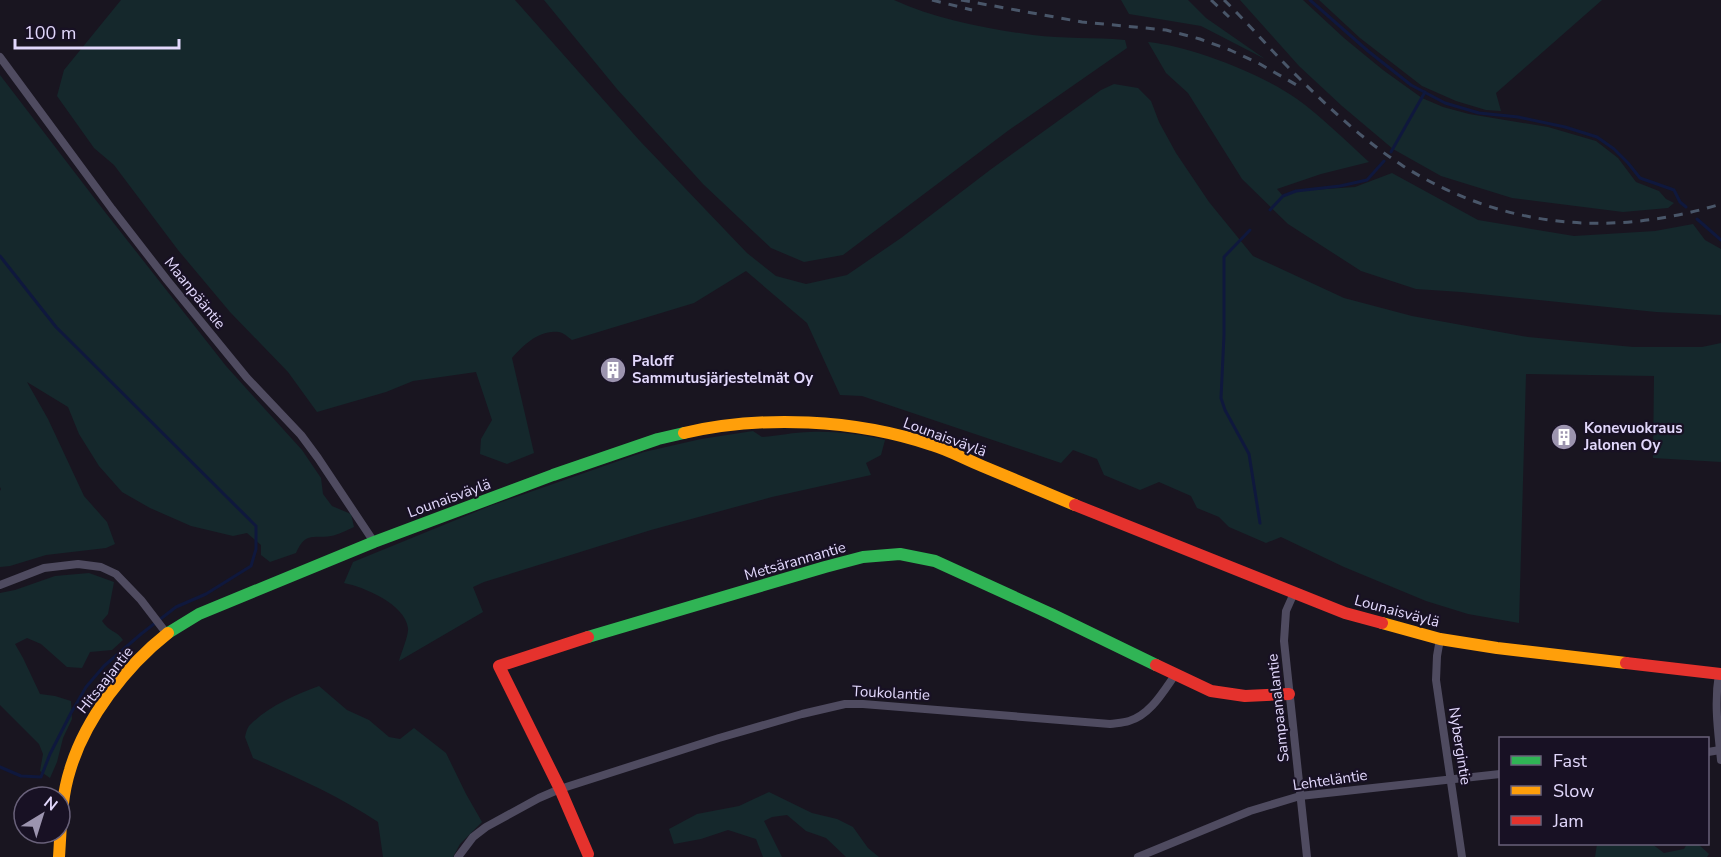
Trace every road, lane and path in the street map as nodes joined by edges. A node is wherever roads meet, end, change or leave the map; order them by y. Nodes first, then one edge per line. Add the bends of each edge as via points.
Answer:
1 (0, 57) edge
2 (374, 542) junction
3 (0, 585) edge
4 (1294, 593) junction
5 (167, 634) junction
6 (1440, 639) junction
7 (1720, 674) edge
8 (1175, 675) junction
9 (1289, 694) junction
10 (1720, 755) edge
11 (1499, 774) edge
12 (1452, 780) junction
13 (560, 789) junction
14 (1300, 796) junction
15 (588, 854) dead end
16 (59, 857) edge
17 (458, 857) edge
18 (1138, 857) edge
19 (1307, 857) edge
20 (1462, 857) edge

1 - 2 street, Maanpääntie via 167,280 247,378 301,435
2 - 4 street, Lounaisväylä via 658,439 735,424 830,423 876,430 933,446
2 - 5 street, Lounaisväylä via 199,614
3 - 5 street via 44,568 78,564 101,567 116,574
4 - 6 street, Lounaisväylä via 1345,613
4 - 9 street, Sampaanalantie via 1286,611 1284,641
5 - 16 street, Hitsaajantie via 140,657 87,727 69,772
6 - 7 street, Lounaisväylä
6 - 12 street, Nybergintie via 1436,680
7 - 10 street via 1716,716
8 - 9 street, Metsärannantie via 1211,691 1245,696
8 - 13 street, Toukolantie via 1156,702 1129,721 1110,724 845,704 729,735
8 - 13 street, Metsärannantie via 935,561 900,554 863,557 499,666
9 - 14 street, Sampaanalantie
11 - 12 street, Lehteläntie
12 - 14 street, Lehteläntie
12 - 20 street, Nybergintie
13 - 15 street, Metsärannantie
13 - 17 street, Toukolantie via 486,827
14 - 18 street, Lehteläntie
14 - 19 street, Sampaanalantie

